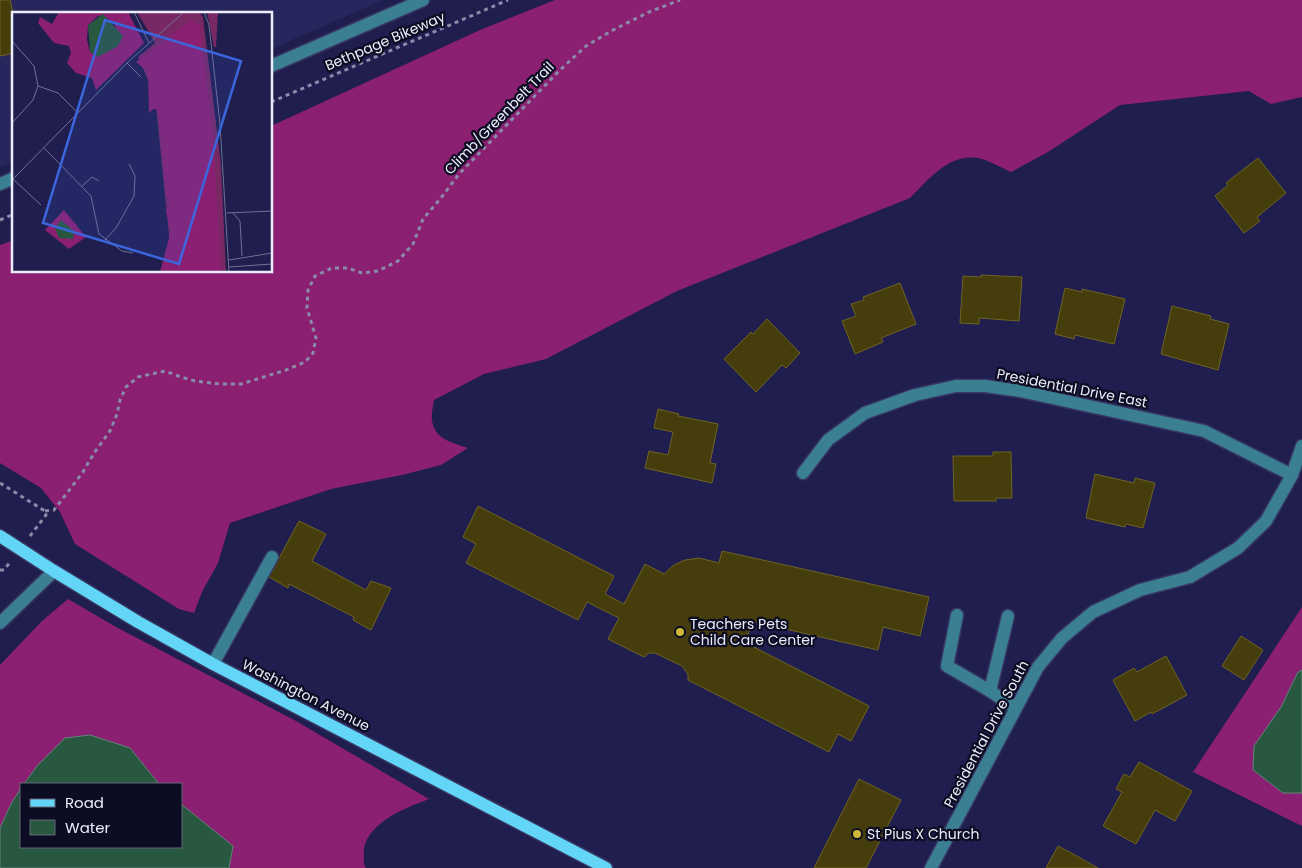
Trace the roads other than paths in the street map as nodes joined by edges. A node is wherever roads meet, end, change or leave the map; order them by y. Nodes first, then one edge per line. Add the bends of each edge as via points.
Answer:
1 (423, 0) edge
2 (272, 66) edge
3 (12, 179) edge
4 (0, 184) edge
5 (1302, 446) edge
6 (803, 472) dead end
7 (1292, 475) junction
8 (0, 536) edge
9 (272, 557) dead end
10 (54, 571) junction
11 (957, 615) dead end
12 (1008, 616) dead end
13 (0, 623) edge
14 (213, 664) junction
15 (990, 691) junction
16 (1016, 708) junction
17 (597, 866) edge
18 (931, 868) edge

1 - 2 street
3 - 4 street
5 - 7 street, Presidential Drive South
6 - 7 street, Presidential Drive East via 828,440 864,413 915,395 956,386 985,386 1204,431
7 - 16 street, Presidential Drive South via 1266,521 1238,548 1190,577 1140,590 1093,612 1062,638 1038,667
8 - 10 main road, Washington Avenue
9 - 14 street
10 - 13 street
10 - 14 main road, Washington Avenue
11 - 15 street via 947,666
12 - 15 street
14 - 17 main road, Washington Avenue
15 - 16 street
16 - 18 street, Presidential Drive South

